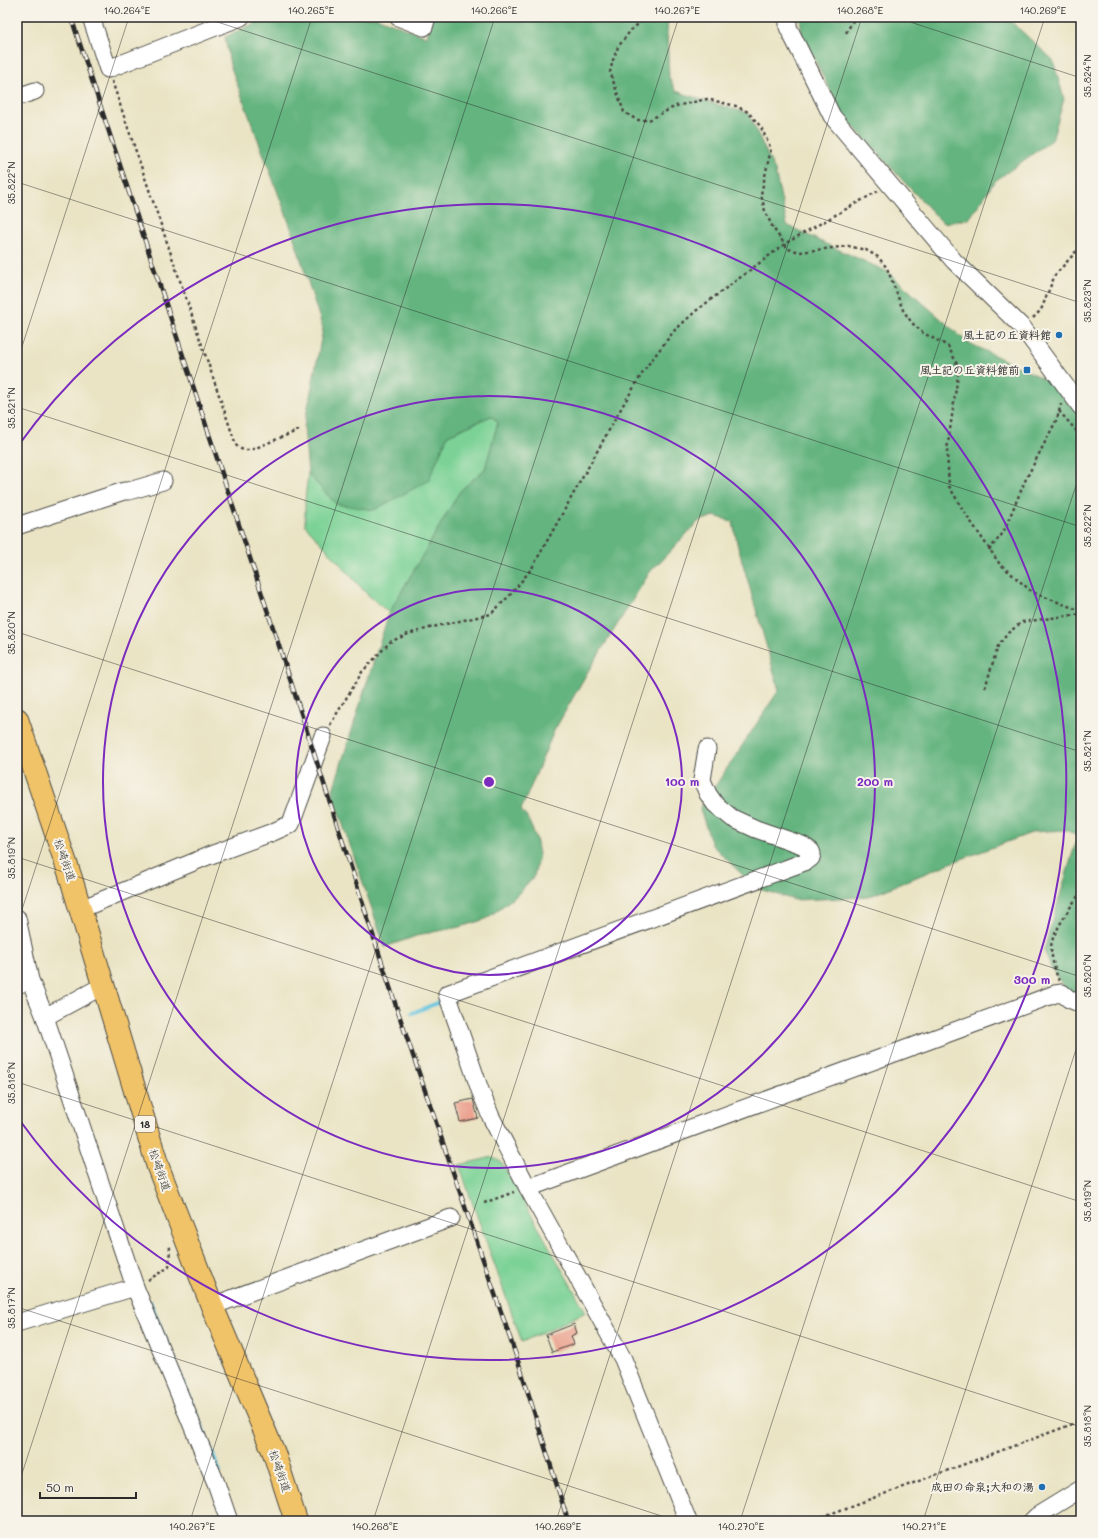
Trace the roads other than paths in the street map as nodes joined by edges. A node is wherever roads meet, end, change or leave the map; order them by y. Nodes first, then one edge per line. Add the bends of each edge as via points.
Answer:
1 (90, 17) edge
2 (241, 17) edge
3 (398, 17) edge
4 (427, 17) edge
5 (788, 17) edge
6 (35, 91) dead end
7 (17, 97) edge
8 (1081, 407) edge
9 (163, 481) dead end
10 (17, 526) edge
11 (17, 720) edge
12 (324, 736) road end
13 (707, 749) dead end
14 (81, 909) junction
15 (17, 918) edge
16 (24, 982) edge
17 (104, 987) junction
18 (1081, 1004) edge
19 (44, 1017) junction
20 (528, 1188) junction
21 (451, 1218) dead end
22 (135, 1287) junction
23 (212, 1306) junction
24 (17, 1324) edge
25 (1081, 1489) edge
26 (229, 1521) edge
27 (296, 1521) edge
28 (688, 1521) edge
29 (1032, 1521) edge

1 - 2 street via 108,69
3 - 4 street via 424,27
5 - 8 street via 788,27 832,116 954,261 1023,328
6 - 7 street
9 - 10 street
11 - 14 main road, 松崎街道 / 18
12 - 14 street via 291,824
13 - 20 street via 702,780 715,804 732,818 802,845 812,854 807,862 447,994 491,1117
14 - 17 main road, 松崎街道 / 18
15 - 16 street
16 - 19 street
17 - 19 street
17 - 23 main road, 松崎街道 / 18 via 158,1167
18 - 20 street via 1062,993 1048,996
19 - 22 street
20 - 28 street via 623,1359
21 - 23 street
22 - 24 street
22 - 26 street via 216,1483
23 - 27 main road, 松崎街道 / 18 via 274,1453
25 - 29 street

